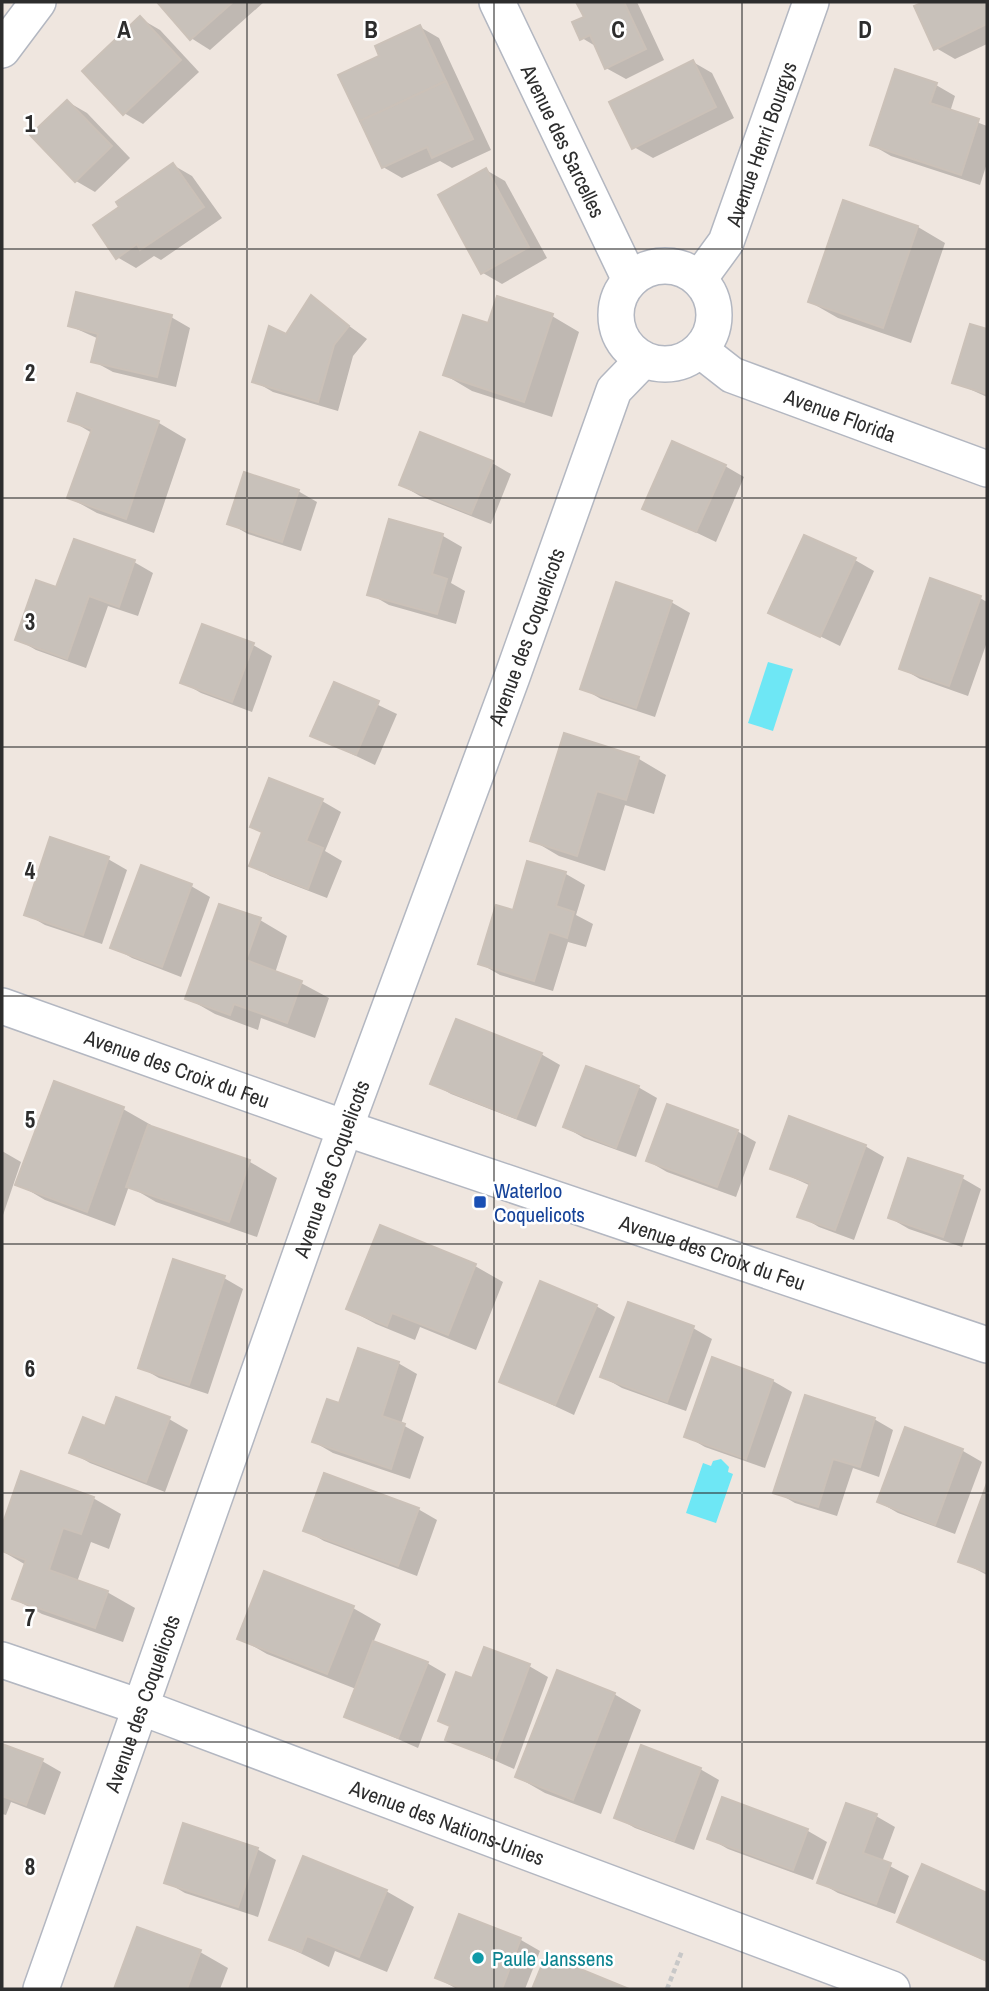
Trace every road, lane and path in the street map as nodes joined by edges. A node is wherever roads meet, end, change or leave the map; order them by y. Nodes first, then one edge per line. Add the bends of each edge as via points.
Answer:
1 (38, 2) edge
2 (497, 2) edge
3 (811, 2) edge
4 (2, 50) edge
5 (699, 279) junction
6 (630, 280) junction
7 (700, 351) junction
8 (643, 360) junction
9 (987, 468) edge
10 (2, 1006) edge
11 (345, 1128) junction
12 (987, 1345) edge
13 (2, 1660) edge
14 (142, 1708) junction
15 (41, 1989) edge
16 (892, 1989) edge

1 - 4 street
2 - 6 street, Avenue des Sarcelles
3 - 5 street, Avenue Henri Bourgys via 726,242
5 - 6 street via 677,267 651,267
5 - 7 street via 713,301 713,327
6 - 8 street via 618,300 616,323 625,345
7 - 8 street via 663,365
7 - 9 street, Avenue Florida via 732,375
8 - 11 street, Avenue des Coquelicots via 614,390
10 - 11 street, Avenue des Croix du Feu
11 - 12 street, Avenue des Croix du Feu
11 - 14 street, Avenue des Coquelicots
13 - 14 street, Avenue des Nations-Unies
14 - 15 street, Avenue des Coquelicots
14 - 16 street, Avenue des Nations-Unies

